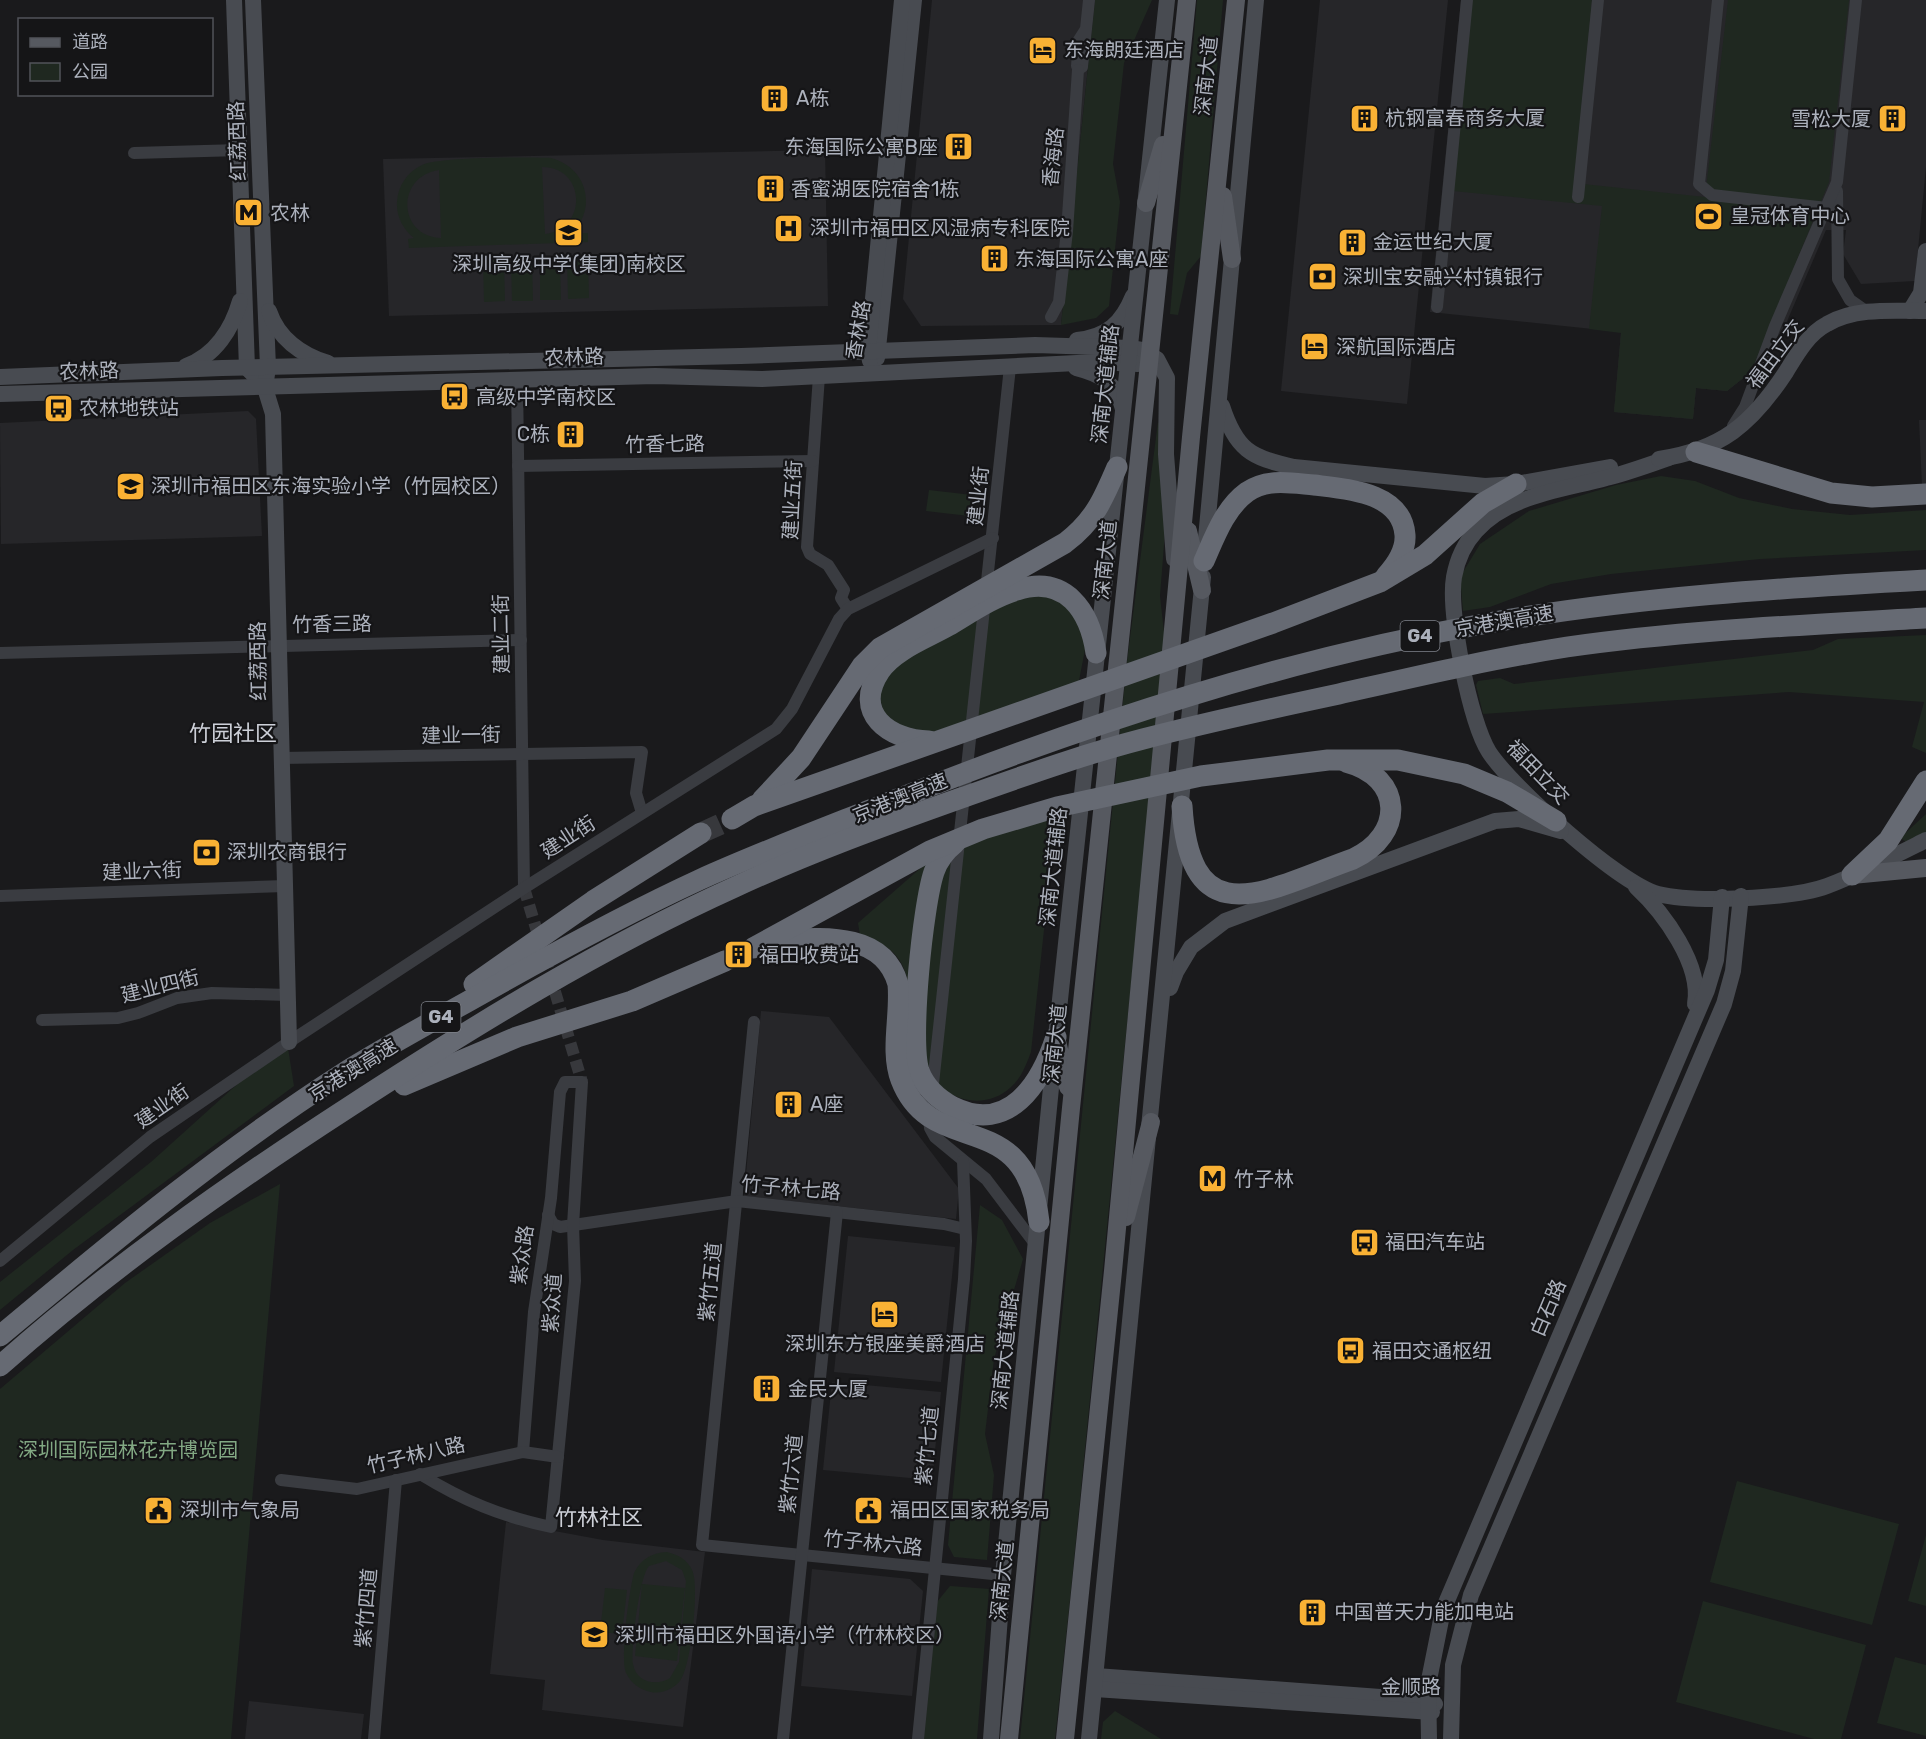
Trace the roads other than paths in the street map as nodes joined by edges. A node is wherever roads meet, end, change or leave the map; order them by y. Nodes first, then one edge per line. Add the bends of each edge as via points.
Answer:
1 (253, 0) edge
2 (259, 0) edge
3 (902, 0) edge
4 (914, 0) edge
5 (1089, 0) edge
6 (1167, 0) edge
7 (1187, 0) edge
8 (1236, 0) edge
9 (1256, 0) edge
10 (1467, 0) edge
11 (1598, 0) edge
12 (1718, 0) edge
13 (1856, 0) edge
14 (234, 3) edge
15 (254, 27) junction
16 (1086, 29) dead end
17 (1078, 70) dead end
18 (1176, 100) junction
19 (240, 150) junction
20 (134, 153) dead end
21 (893, 161) junction
22 (1220, 169) junction
23 (1837, 182) junction
24 (1578, 197) dead end
25 (1146, 203) junction
26 (1827, 208) junction
27 (1926, 251) edge
28 (1232, 260) junction
29 (244, 280) junction
30 (1138, 284) junction
31 (264, 290) junction
32 (1437, 308) dead end
33 (1918, 311) edge
34 (1867, 312) junction
35 (1051, 317) dead end
36 (1035, 345) junction
37 (874, 350) junction
38 (1130, 355) junction
39 (1149, 362) junction
40 (1067, 365) junction
41 (340, 366) junction
42 (268, 367) junction
43 (1010, 367) junction
44 (248, 368) junction
45 (170, 371) junction
46 (873, 373) junction
47 (819, 376) junction
48 (0, 377) edge
49 (517, 380) junction
50 (265, 388) junction
51 (0, 394) edge
52 (1220, 400) junction
53 (1123, 413) junction
54 (1704, 448) junction
55 (1669, 458) junction
56 (813, 461) junction
57 (518, 466) junction
58 (1117, 467) junction
59 (1292, 475) junction
60 (1346, 480) junction
61 (1516, 484) junction
62 (1926, 494) edge
63 (1184, 505) junction
64 (993, 538) junction
65 (1204, 561) junction
66 (1926, 580) edge
67 (1380, 582) junction
68 (1177, 585) junction
69 (1202, 591) junction
70 (848, 609) junction
71 (956, 613) junction
72 (1926, 618) edge
73 (521, 640) junction
74 (279, 644) junction
75 (0, 653) edge
76 (1096, 653) junction
77 (936, 741) junction
78 (522, 754) junction
79 (282, 758) junction
80 (1328, 760) junction
81 (1926, 781) edge
82 (754, 806) junction
83 (1182, 806) junction
84 (642, 813) junction
85 (732, 819) tunnel mouth
86 (1556, 821) junction
87 (701, 833) tunnel mouth
88 (968, 835) junction
89 (1576, 837) junction
90 (1926, 840) edge
91 (1926, 868) edge
92 (1852, 875) junction
93 (1305, 882) junction
94 (1631, 882) junction
95 (285, 886) junction
96 (524, 888) junction
97 (0, 896) edge
98 (1741, 896) junction
99 (1722, 897) junction
100 (1244, 904) junction
101 (724, 961) tunnel mouth
102 (288, 995) junction
103 (1161, 1017) junction
104 (42, 1020) dead end
105 (754, 1022) dead end
106 (1056, 1037) junction
107 (1686, 1038) junction
108 (289, 1042) junction
109 (346, 1072) junction
110 (582, 1082) joint
111 (1071, 1108) junction
112 (1151, 1122) junction
113 (971, 1124) junction
114 (318, 1128) junction
115 (963, 1161) junction
116 (737, 1201) junction
117 (837, 1212) junction
118 (548, 1215) junction
119 (1039, 1222) junction
120 (573, 1226) junction
121 (965, 1229) junction
122 (1036, 1245) junction
123 (0, 1262) edge
124 (1113, 1271) junction
125 (0, 1336) edge
126 (0, 1366) edge
127 (523, 1452) junction
128 (558, 1457) junction
129 (420, 1474) junction
130 (281, 1480) dead end
131 (396, 1480) junction
132 (702, 1545) joint
133 (802, 1555) junction
134 (935, 1568) junction
135 (1003, 1575) junction
136 (1095, 1682) junction
137 (1427, 1707) junction
138 (1450, 1710) junction
139 (374, 1739) edge
140 (783, 1739) edge
141 (918, 1739) edge
142 (991, 1739) edge
143 (1010, 1739) edge
144 (1065, 1739) edge
145 (1089, 1739) edge
146 (1429, 1739) edge
147 (1451, 1739) edge

1 - 15 main road, 红荔西路
2 - 15 main road
3 - 21 main road, 香林路
4 - 21 main road, 香林路
5 - 16 street
6 - 25 main road, 深南大道辅路
7 - 18 main road, 深南大道
8 - 22 main road, 深南大道
9 - 28 main road
10 - 32 street
11 - 24 street
12 - 26 street via 1699,184 1712,195
13 - 23 street
14 - 19 main road, 红荔西路
15 - 31 main road, 红荔西路
17 - 35 street, 香海路 via 1066,241 1059,302
18 - 25 main road
18 - 39 main road, 深南大道
19 - 20 street
19 - 29 main road, 红荔西路
21 - 37 main road, 香林路
22 - 28 main road
22 - 63 main road, 深南大道
23 - 26 street
23 - 34 street via 1838,279 1850,300
25 - 30 main road, 深南大道辅路
26 - 54 street via 1775,326 1745,407 1731,429
27 - 33 main road
28 - 52 main road
29 - 44 main road, 红荔西路
29 - 45 main road via 229,332 205,358
30 - 36 main road via 1125,312 1107,332 1098,337
30 - 38 main road, 深南大道辅路
31 - 41 main road via 272,322 287,340 302,352
31 - 42 main road, 红荔西路
33 - 34 main road, 福田立交
34 - 54 main road, 福田立交 via 1839,318 1815,333 1758,411 1732,434
36 - 37 main road, 农林路
36 - 38 main road, 农林路
37 - 41 main road, 农林路
37 - 43 main road via 893,359 996,357
37 - 46 main road, 香林路
38 - 39 main road
38 - 40 main road, 农林路
38 - 53 main road, 深南大道辅路
39 - 68 main road, 深南大道 via 1163,367 1169,389 1166,454
39 - 111 main road, 深南大道
40 - 43 main road, 农林路
40 - 53 main road via 1102,376 1120,399
41 - 42 main road, 农林路
42 - 44 main road, 农林路
42 - 50 main road, 红荔西路
43 - 46 main road, 农林路
43 - 64 street, 建业街
44 - 45 main road, 农林路
44 - 50 main road, 红荔西路
45 - 48 main road, 农林路
46 - 47 main road, 农林路
47 - 49 main road, 农林路
47 - 56 street, 建业五街
49 - 50 main road, 农林路
49 - 57 street, 建业二街
50 - 51 main road, 农林路
50 - 74 main road, 红荔西路 via 273,414
52 - 59 main road via 1234,437 1243,448
52 - 65 main road
53 - 58 main road, 深南大道辅路
54 - 55 main road, 福田立交
54 - 62 highway via 1831,493 1872,497
55 - 61 main road, 福田立交
55 - 86 main road, 福田立交 via 1504,509 1476,531 1459,558 1452,592 1471,712 1496,762
56 - 57 street, 竹香七路
56 - 70 street, 建业五街 via 807,547 810,554 828,565 844,590 841,598
57 - 73 street, 建业二街
58 - 71 highway via 1098,509 1084,528 1012,572
58 - 76 main road, 深南大道辅路
59 - 60 highway
59 - 65 highway via 1248,491 1224,518
60 - 61 main road, 福田立交
60 - 67 highway via 1379,499 1402,522 1405,540 1401,554
61 - 67 highway via 1483,503 1425,555
63 - 68 main road, 深南大道
63 - 69 main road
64 - 70 street, 建业街
64 - 115 street via 929,1119 935,1137
65 - 69 main road
66 - 109 highway, 京港澳高速 / G4 via 1733,591 1494,622 1382,644 1139,711 933,785 701,879 619,918
67 - 77 highway
68 - 124 main road, 深南大道
69 - 83 main road
70 - 84 street, 建业街 via 782,723
71 - 76 highway via 1018,589 1039,587 1070,597 1081,607 1088,618
71 - 77 highway via 888,662 872,690 875,715 887,731 906,739
71 - 82 highway via 892,640 870,657 801,758
72 - 114 highway, 京港澳高速 / G4 via 1726,630 1567,647 1138,740 932,808 743,883 650,928 471,1030
73 - 74 street, 竹香三路
73 - 78 street, 建业二街
74 - 75 street, 竹香三路
74 - 79 main road, 红荔西路
76 - 106 main road, 深南大道辅路
77 - 82 highway
78 - 79 street, 建业一街
78 - 84 street, 建业一街 via 642,752 636,793
78 - 96 street, 建业二街
79 - 95 main road, 红荔西路
80 - 86 highway via 1398,760 1445,768 1491,785
80 - 88 highway via 1232,771 1124,791
80 - 93 highway via 1356,765 1374,775 1390,797 1390,818 1382,838 1366,853
81 - 92 highway via 1888,841
82 - 85 highway
83 - 100 highway via 1188,852 1199,875
83 - 103 main road
84 - 96 street, 建业街
86 - 89 main road, 福田立交
87 - 109 highway via 593,901
88 - 113 highway via 947,849 934,872 915,1043 926,1084
88 - 113 highway via 930,851 759,944 837,939 864,945 883,957 896,974 898,984 897,1056 902,1082 917,1105 934,1120
89 - 93 main road via 1548,826 1508,819
89 - 94 main road, 福田立交
90 - 92 main road, 福田立交
91 - 92 main road
92 - 98 main road, 福田立交 via 1815,890
93 - 100 highway
94 - 99 main road, 福田立交 via 1667,896
94 - 107 main road via 1669,929 1693,969 1696,995
95 - 97 street, 建业六街
95 - 102 main road, 红荔西路
96 - 108 street, 建业街
98 - 99 main road, 福田立交
98 - 138 main road via 1733,971 1724,1004 1479,1572 1458,1641
99 - 107 main road, 白石路 via 1712,974
100 - 103 main road via 1191,947 1176,972
101 - 114 highway via 632,1001 482,1050
102 - 104 street, 建业四街 via 212,993 177,998 118,1018
102 - 108 main road, 红荔西路
103 - 112 main road
105 - 116 street, 紫竹五道
106 - 111 main road
106 - 113 highway via 1041,1074 1026,1095
106 - 119 main road, 深南大道辅路
107 - 137 main road, 白石路 via 1451,1587 1431,1659
108 - 123 street, 建业街 via 150,1137
109 - 125 highway, 京港澳高速 / G4 via 241,1143
110 - 118 street, 紫众路 via 565,1082 560,1092
110 - 120 street, 紫众道
111 - 143 main road, 深南大道
112 - 124 main road
112 - 136 main road
113 - 119 highway via 1022,1167 1035,1192
114 - 126 highway, 京港澳高速 / G4 via 105,1278
115 - 121 street, 紫竹七道
115 - 122 street via 986,1179
116 - 117 street, 竹子林七路
116 - 120 street, 竹子林七路
116 - 132 street, 紫竹五道
117 - 121 street, 竹子林七路
117 - 133 street, 紫竹六道
118 - 120 street via 553,1224
118 - 127 street, 紫众路 via 534,1312
119 - 122 main road, 深南大道辅路
120 - 128 street, 紫众道 via 575,1281
121 - 134 street, 紫竹七道 via 964,1279
122 - 135 main road, 深南大道辅路
124 - 144 main road, 深南大道
127 - 128 street, 竹子林八路
127 - 129 street, 竹子林八路
128 - 129 street, 紫众道 via 551,1527 516,1520 461,1500
129 - 131 street, 竹子林八路
130 - 131 street, 竹子林八路 via 357,1489
131 - 139 street, 紫竹四道
132 - 133 street, 竹子林六路
133 - 134 street, 竹子林六路
133 - 140 street, 紫竹六道
134 - 135 street, 竹子林六路
134 - 141 street, 紫竹七道
135 - 142 main road, 深南大道辅路
136 - 137 main road, 金顺路
136 - 145 main road
137 - 138 main road, 金顺路
137 - 146 main road, 白石路
138 - 147 main road

